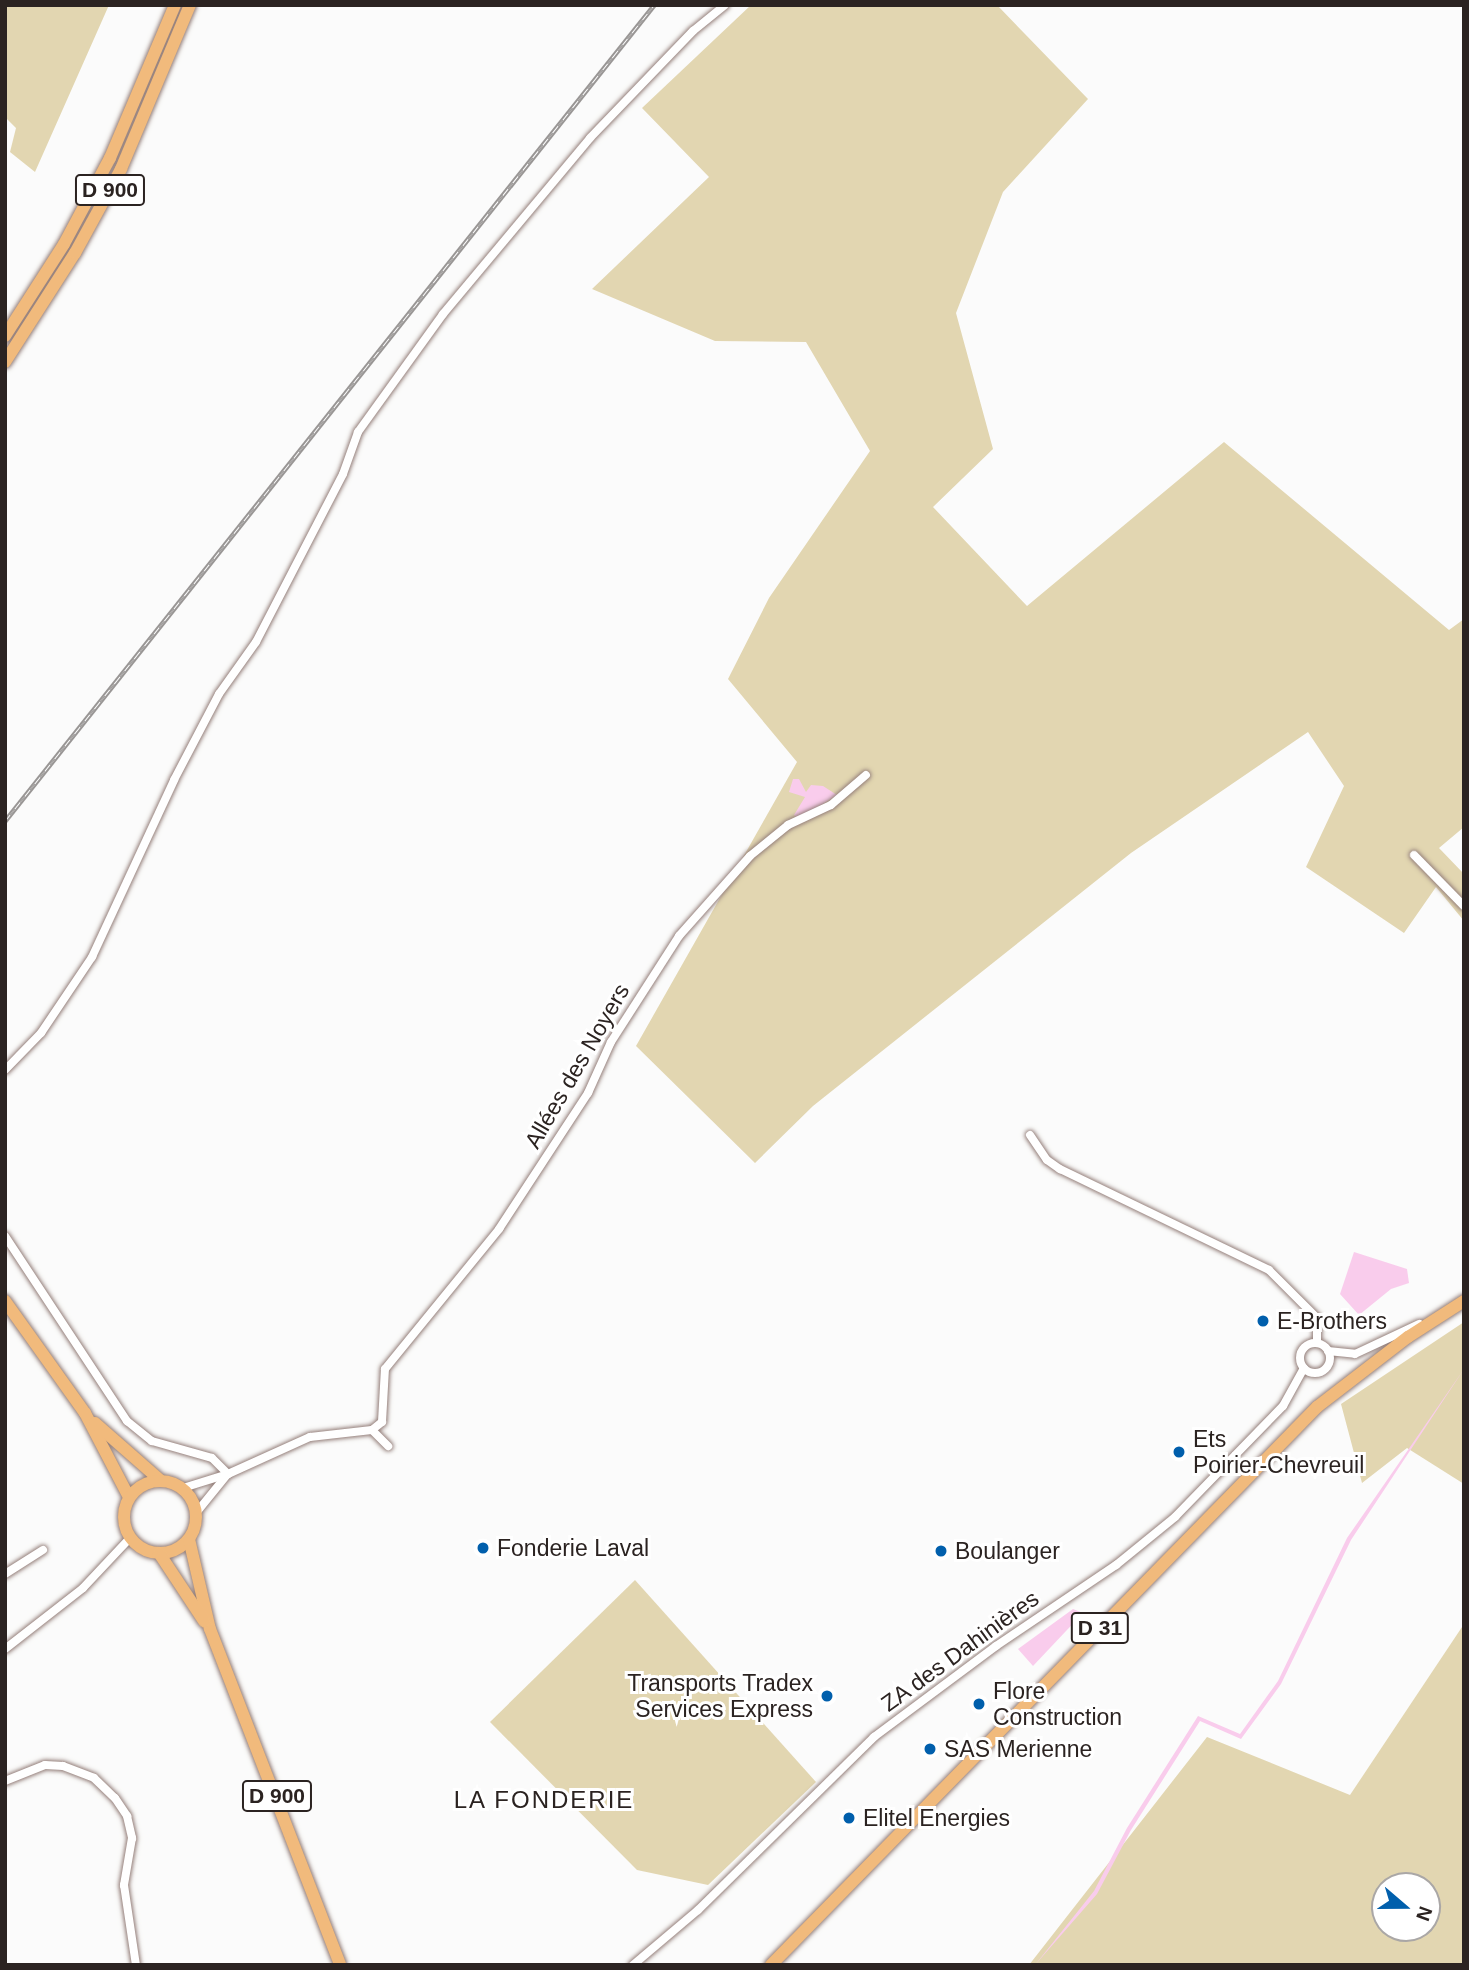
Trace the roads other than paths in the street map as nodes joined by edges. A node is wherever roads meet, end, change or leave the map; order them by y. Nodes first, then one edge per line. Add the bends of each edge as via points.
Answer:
1 (175, 5) edge
2 (190, 5) edge
3 (725, 5) edge
4 (5, 336) edge
5 (5, 362) edge
6 (866, 775) dead end
7 (1414, 855) dead end
8 (1464, 906) edge
9 (5, 1070) edge
10 (1030, 1135) dead end
11 (5, 1236) edge
12 (5, 1301) edge
13 (1464, 1301) edge
14 (1447, 1311) junction
15 (1317, 1343) junction
16 (1328, 1351) junction
17 (1304, 1368) junction
18 (85, 1413) junction
19 (372, 1430) junction
20 (388, 1446) dead end
21 (228, 1474) junction
22 (160, 1480) junction
23 (183, 1488) junction
24 (129, 1497) junction
25 (196, 1513) junction
26 (130, 1538) junction
27 (189, 1539) junction
28 (43, 1550) dead end
29 (159, 1553) junction
30 (5, 1574) edge
31 (210, 1629) junction
32 (5, 1649) edge
33 (5, 1781) edge
34 (136, 1965) edge
35 (340, 1965) edge
36 (633, 1965) edge
37 (771, 1965) edge

1 - 4 main road, D 900 via 104,169
2 - 5 main road, D 900 via 121,169 75,253
3 - 9 street via 693,30 590,138 443,314 358,432 343,474 256,642 219,694 181,768 92,957 41,1033
6 - 19 street, Allées des Noyers via 831,804 788,825 750,856 679,936 611,1042 588,1093 499,1228 385,1370 382,1422
7 - 8 street
10 - 15 street via 1047,1160 1060,1169 1269,1269 1309,1305 1318,1324
11 - 21 street via 127,1420 152,1441 212,1458
12 - 18 main road
13 - 14 main road, D 31
14 - 16 street via 1370,1349 1355,1354
14 - 37 main road, D 31 via 1317,1407
15 - 16 street
15 - 17 street via 1303,1349
16 - 17 street via 1326,1369 1317,1373
17 - 36 street, ZA des Dahinières via 1283,1406 1175,1517 1116,1565 874,1737 698,1910
18 - 22 main road
18 - 24 main road
19 - 20 street
19 - 21 street via 310,1437
21 - 23 street
21 - 25 street
22 - 23 main road
22 - 24 main road via 137,1488
23 - 25 main road
24 - 26 main road via 124,1518
25 - 27 main road
26 - 29 main road
26 - 32 street via 83,1587
27 - 29 main road via 170,1552
27 - 31 main road, D 900
28 - 30 street
29 - 31 main road, D 900
31 - 35 main road, D 900
33 - 34 street via 45,1765 63,1766 94,1778 115,1798 127,1816 132,1838 124,1885

